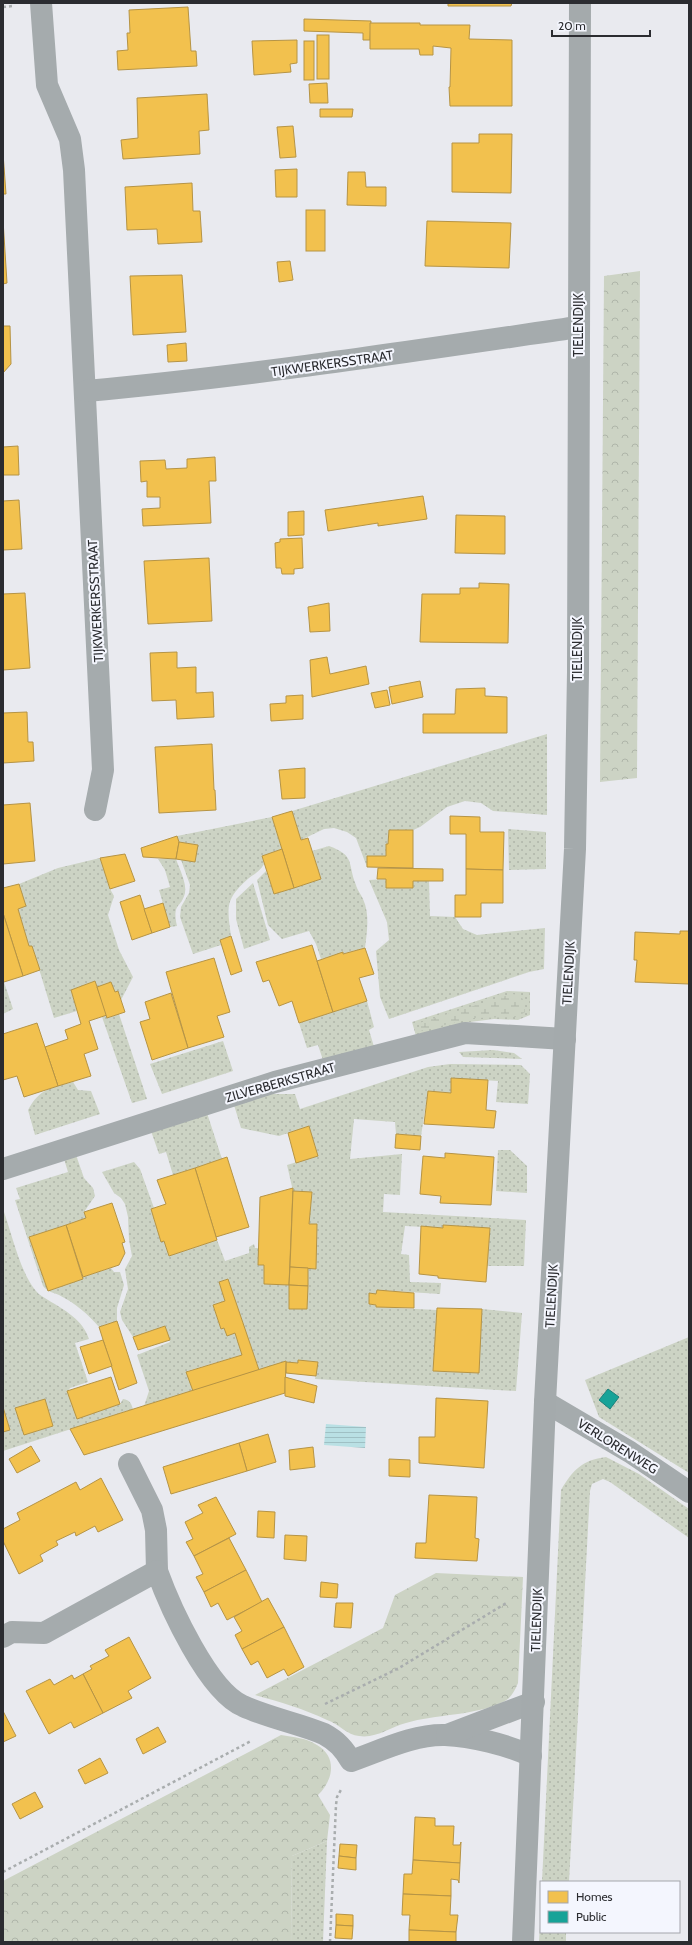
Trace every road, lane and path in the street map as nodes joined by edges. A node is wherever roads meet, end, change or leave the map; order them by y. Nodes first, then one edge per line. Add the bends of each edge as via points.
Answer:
1 (41, 3) edge
2 (580, 3) edge
3 (578, 327) junction
4 (86, 391) junction
5 (95, 810) dead end
6 (564, 1039) junction
7 (3, 1169) edge
8 (545, 1402) junction
9 (129, 1464) dead end
10 (689, 1492) edge
11 (157, 1571) junction
12 (3, 1637) edge
13 (534, 1702) junction
14 (445, 1735) junction
15 (532, 1756) junction
16 (351, 1761) junction
17 (330, 1942) edge
18 (523, 1942) edge

1 - 4 street, TIJKWERKERSSTRAAT via 47,85 70,139 74,170
2 - 3 street, TIELENDIJK
3 - 4 street, TIJKWERKERSSTRAAT via 320,365
3 - 6 street, TIELENDIJK via 578,672 575,834
4 - 5 street, TIJKWERKERSSTRAAT via 103,770
6 - 7 street, ZILVERBERKSTRAAT via 465,1033 275,1082
6 - 8 street, TIELENDIJK
8 - 10 street, VERLORENWEG via 630,1452
8 - 13 street, TIELENDIJK
9 - 11 street via 152,1510 156,1530
11 - 12 street via 44,1632 12,1632
11 - 16 street via 168,1601 211,1678 226,1695 242,1706 324,1734 344,1749
13 - 14 street
13 - 15 street, TIELENDIJK
14 - 15 street via 512,1747
14 - 16 street via 405,1742
15 - 18 street, TIELENDIJK
16 - 17 path via 349,1777 337,1797 336,1805

